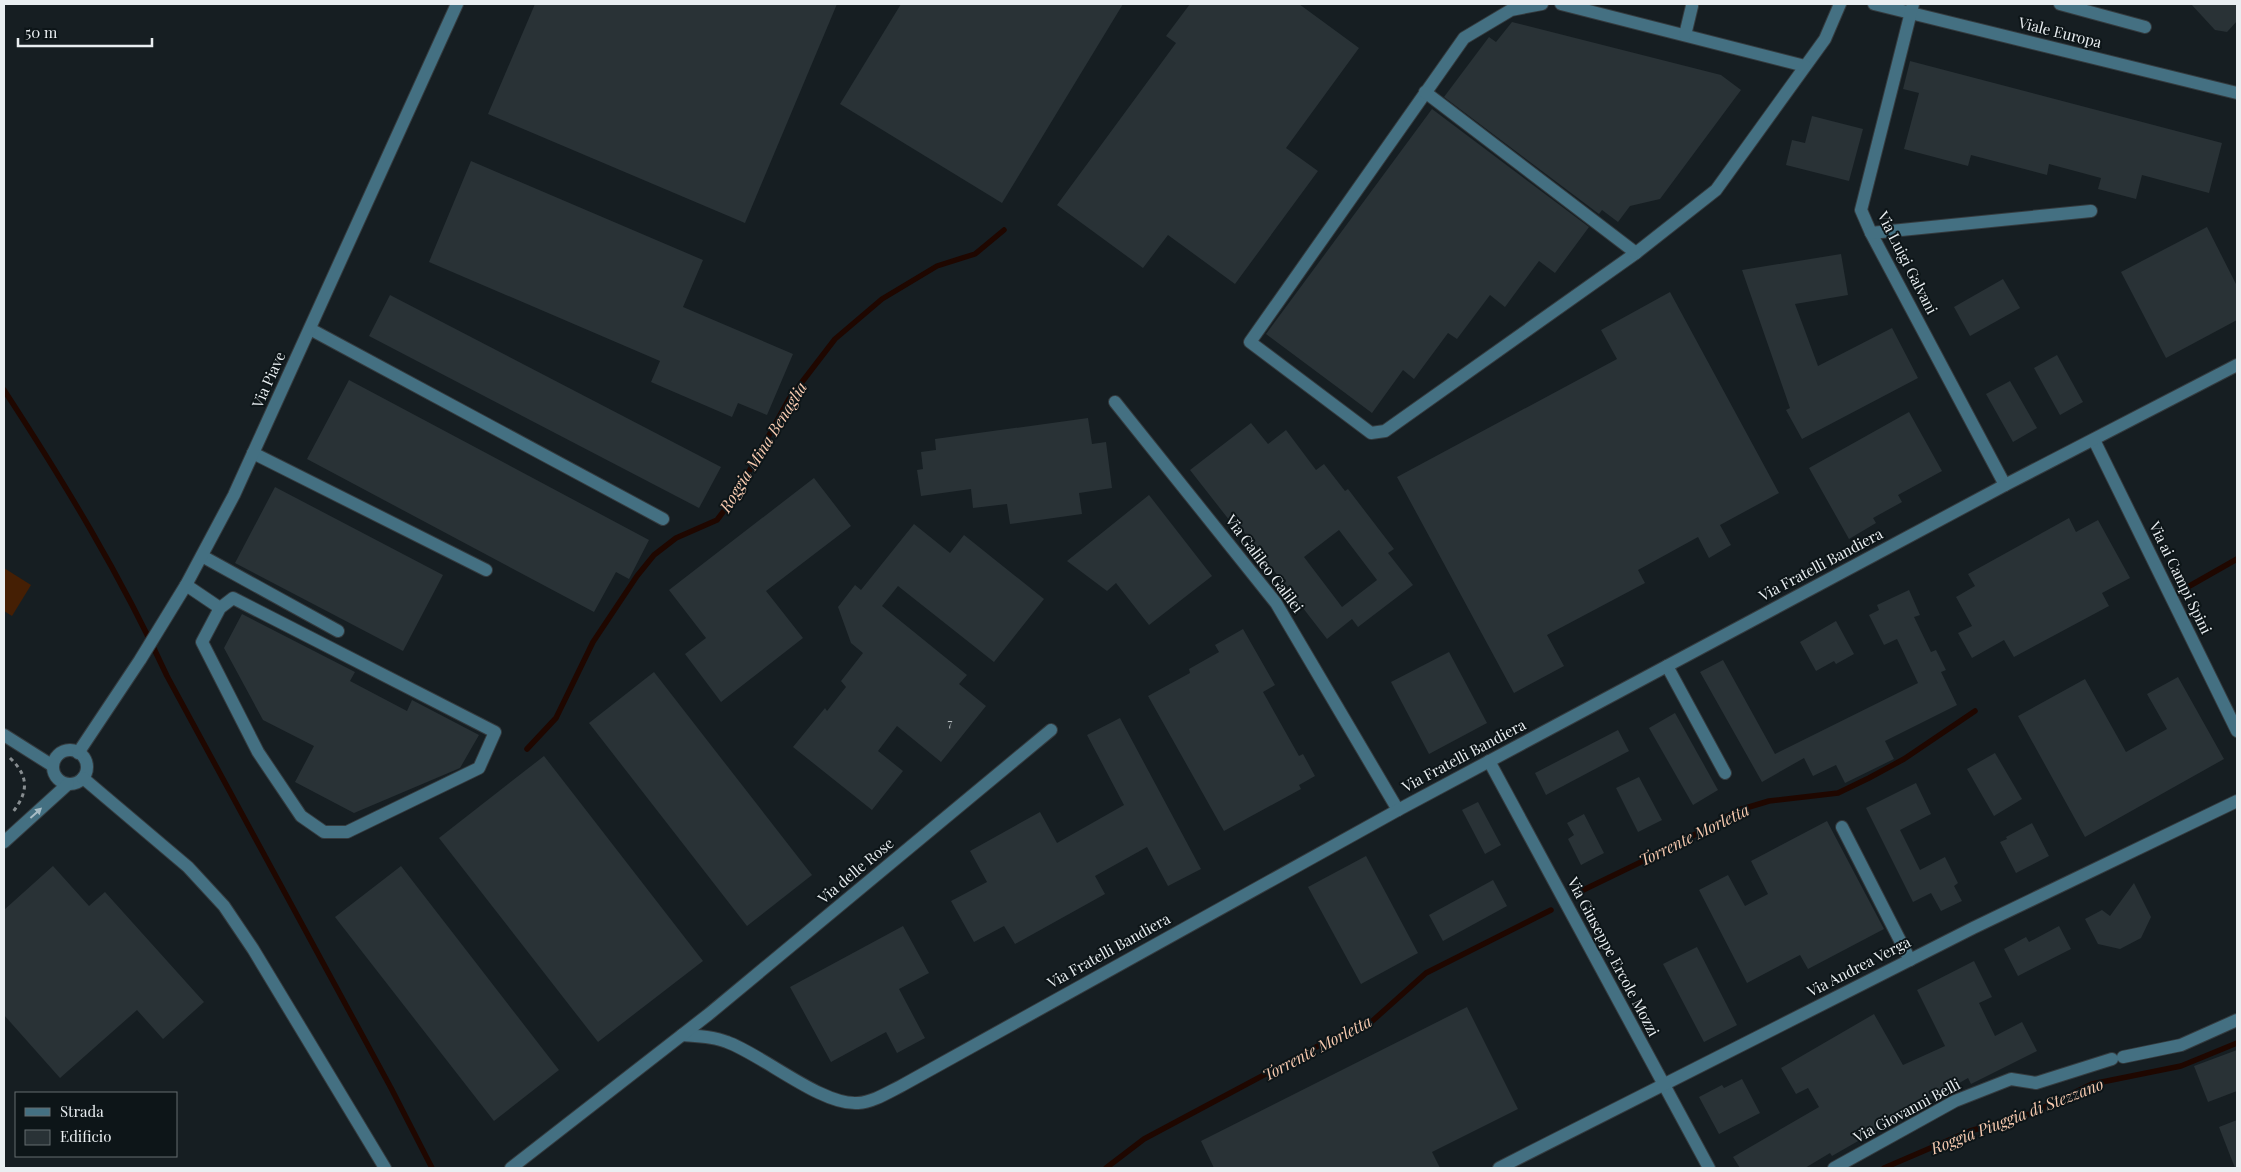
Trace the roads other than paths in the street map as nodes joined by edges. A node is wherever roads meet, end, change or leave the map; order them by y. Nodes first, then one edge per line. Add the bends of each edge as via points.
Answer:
1 (458, 4) edge
2 (1542, 4) edge
3 (1561, 4) edge
4 (1840, 4) edge
5 (1874, 4) edge
6 (2060, 4) edge
7 (1692, 6) dead end
8 (1912, 8) edge
9 (2145, 27) dead end
10 (1685, 35) junction
11 (1805, 66) junction
12 (1425, 92) junction
13 (2237, 93) edge
14 (2091, 210) dead end
15 (1871, 233) junction
16 (1636, 253) junction
17 (310, 329) junction
18 (2237, 365) edge
19 (1115, 402) dead end
20 (2094, 440) junction
21 (254, 452) junction
22 (2005, 485) junction
23 (663, 519) dead end
24 (202, 556) junction
25 (486, 570) dead end
26 (186, 585) junction
27 (220, 608) junction
28 (338, 631) dead end
29 (1667, 666) junction
30 (1051, 730) dead end
31 (2237, 730) edge
32 (4, 735) edge
33 (78, 753) junction
34 (1488, 761) junction
35 (53, 766) junction
36 (1725, 773) dead end
37 (83, 778) junction
38 (68, 784) junction
39 (2237, 801) edge
40 (1398, 810) junction
41 (1842, 827) dead end
42 (4, 842) edge
43 (1910, 960) junction
44 (2237, 1020) edge
45 (682, 1034) junction
46 (1664, 1085) junction
47 (385, 1168) edge
48 (511, 1168) edge
49 (1499, 1168) edge
50 (1709, 1168) edge
51 (1834, 1168) edge

1 - 17 street, Via Piave
2 - 12 street via 1511,10 1464,38
3 - 10 street
4 - 11 street via 1825,38
5 - 8 street, Viale Europa
6 - 9 street
7 - 10 street
8 - 13 street, Viale Europa
8 - 15 street, Via Luigi Galvani via 1862,210
10 - 11 street
11 - 16 street via 1716,190
12 - 16 street
12 - 16 street via 1250,342 1371,433 1385,431
14 - 15 street
15 - 22 street, Via Luigi Galvani
17 - 21 street, Via Piave
17 - 23 street
18 - 20 street, Via Fratelli Bandiera
19 - 40 street, Via Galileo Galilei via 1276,603
20 - 22 street, Via Fratelli Bandiera
20 - 31 street, Via ai Campi Spini
21 - 24 street, Via Piave
21 - 25 street
22 - 29 street, Via Fratelli Bandiera
24 - 26 street, Via Piave
24 - 28 street
26 - 27 street
26 - 33 street, Via Piave
27 - 27 street via 202,642 258,752 301,816 324,832 347,832 479,768 495,732 233,598
29 - 34 street, Via Fratelli Bandiera
29 - 36 street
30 - 45 street, Via delle Rose
32 - 35 street
33 - 35 street via 62,752
33 - 37 street via 85,762
34 - 40 street, Via Fratelli Bandiera
34 - 46 street, Via Giuseppe Ercole Mozzi
35 - 38 street via 58,780
37 - 38 street
37 - 47 street via 188,867 224,906
42 -> 38 street
39 - 43 street, Via Andrea Verga
40 - 45 street, Via Fratelli Bandiera via 868,1102 856,1104 816,1092 726,1041
41 - 43 street
43 - 46 street, Via Andrea Verga
44 - 51 street, Via Giovanni Belli via 2182,1045 2118,1058 2036,1082 2011,1079 1955,1102
45 - 48 street, Via delle Rose
46 - 49 street, Via Andrea Verga
46 - 50 street, Via Giuseppe Ercole Mozzi

